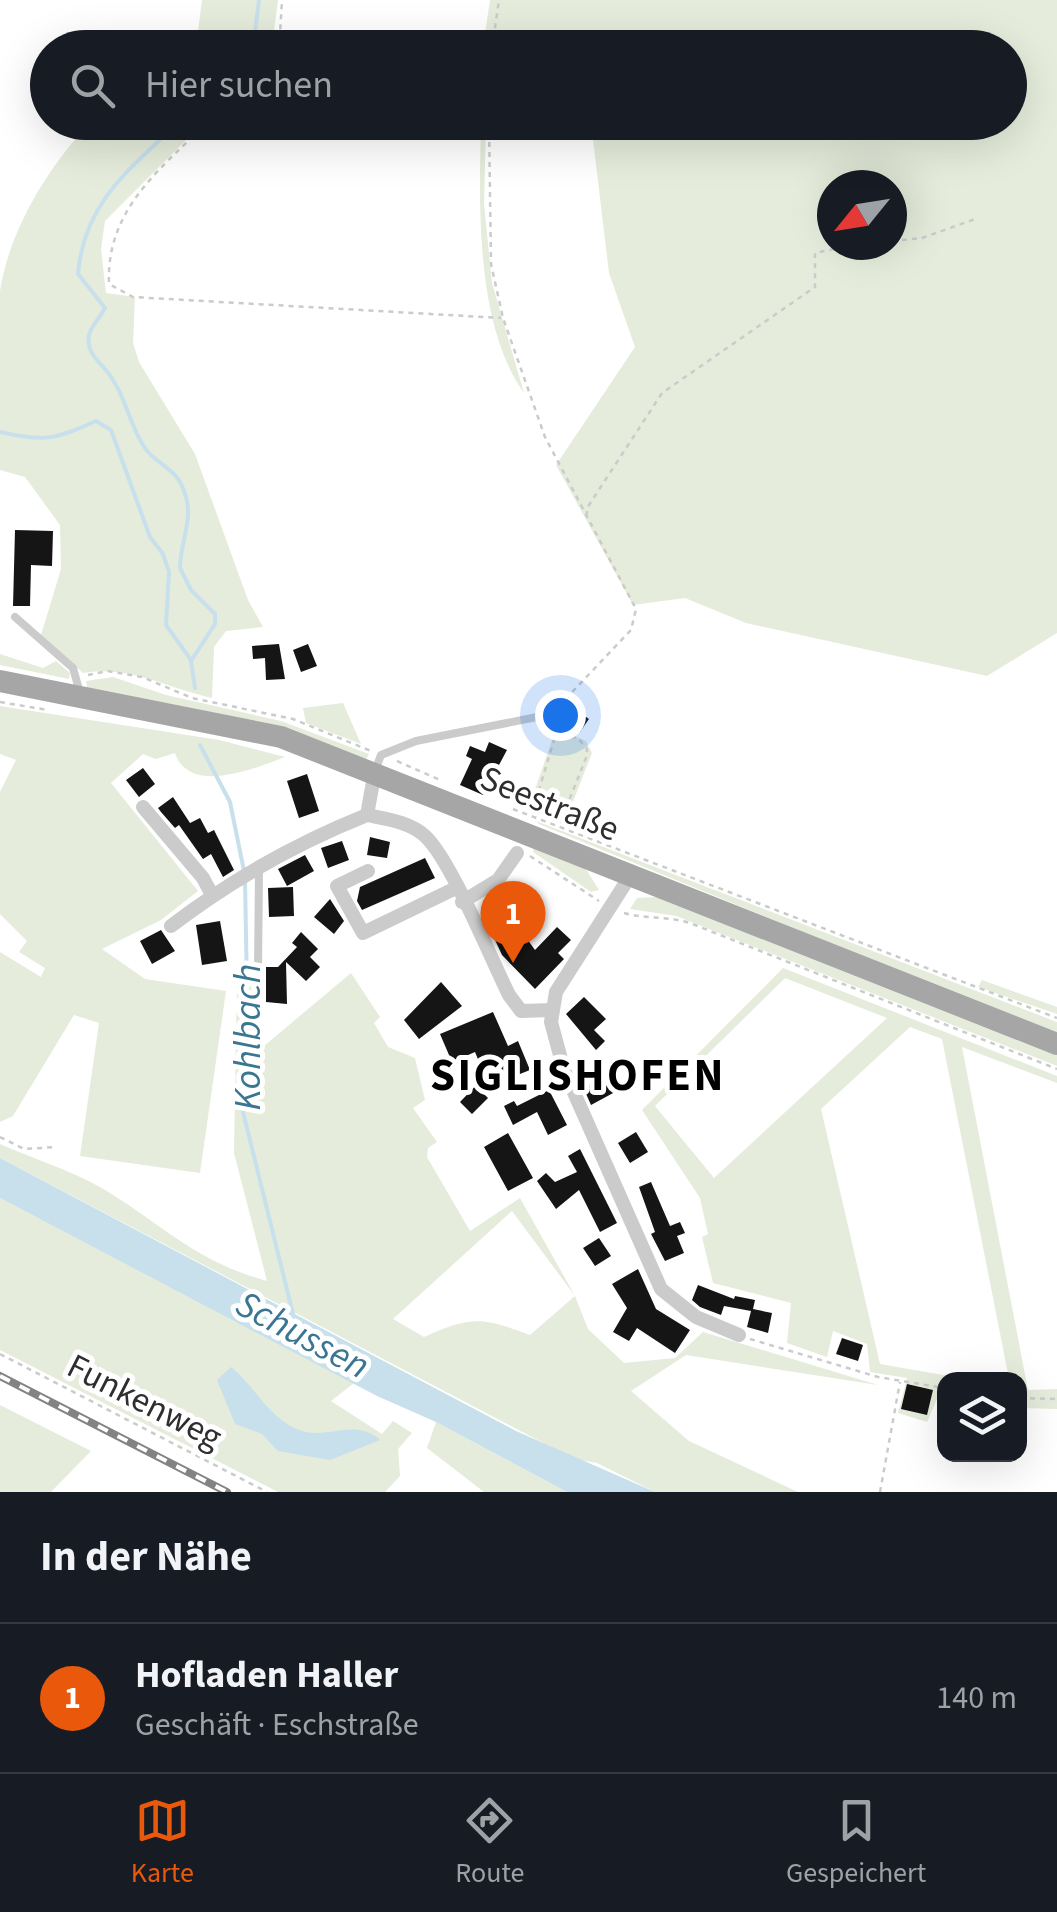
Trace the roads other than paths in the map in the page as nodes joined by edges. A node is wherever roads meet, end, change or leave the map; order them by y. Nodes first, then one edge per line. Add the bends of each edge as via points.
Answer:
1 (16, 617) dead end
2 (0, 681) edge
3 (80, 698) junction
4 (552, 714) road end
5 (378, 763) junction
6 (142, 807) dead end
7 (368, 815) junction
8 (522, 854) road end
9 (256, 871) junction
10 (368, 871) dead end
11 (632, 873) junction
12 (212, 895) junction
13 (459, 895) junction
14 (171, 926) dead end
15 (258, 971) dead end
16 (552, 1010) junction
17 (1057, 1044) edge
18 (739, 1335) road end

1 - 3 lane via 73,668
2 - 3 main road, Seestraße
3 - 5 main road, Seestraße via 281,736
4 - 5 lane via 416,741
5 - 7 street
5 - 11 main road, Seestraße
6 - 12 street
7 - 9 street via 306,840
7 - 13 street via 426,837
8 - 13 street via 498,880
9 - 12 street
9 - 15 lane
10 - 13 street via 338,886 363,934
11 - 16 street via 556,992
11 - 17 main road, Seestraße
12 - 14 street
13 - 16 street via 522,1011
16 - 18 street via 552,1041 661,1289 696,1316

